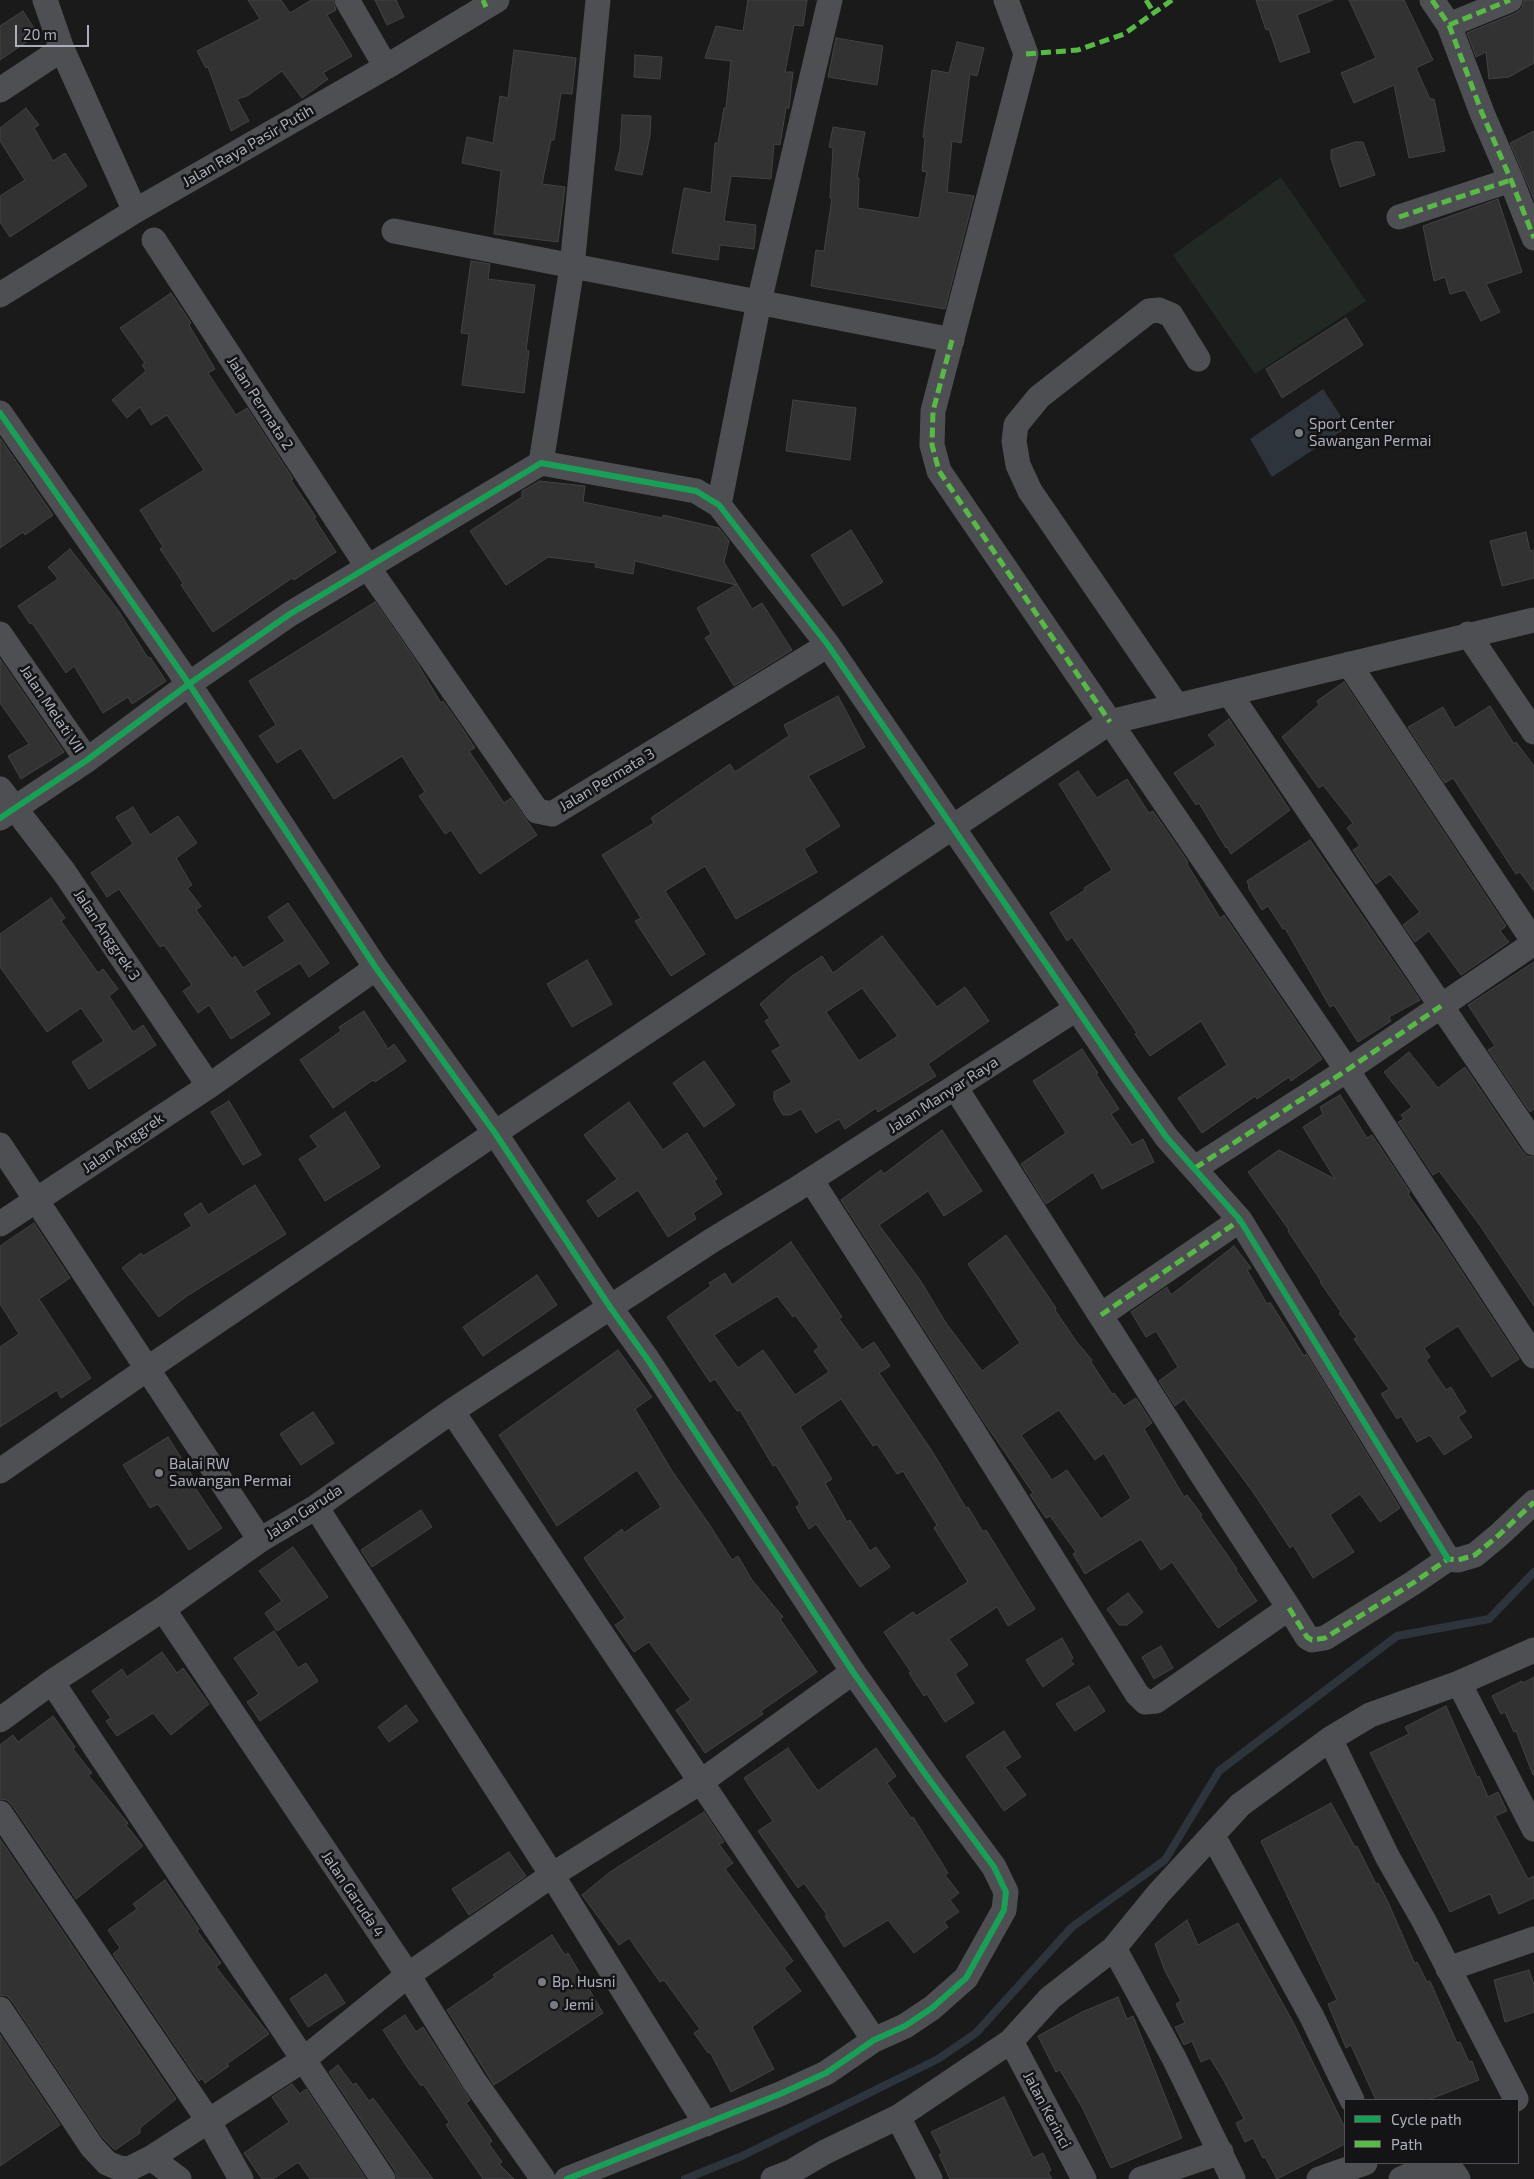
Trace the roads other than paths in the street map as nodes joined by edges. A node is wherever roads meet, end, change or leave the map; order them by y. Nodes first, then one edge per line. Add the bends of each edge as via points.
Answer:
1 (45, 0) edge
2 (347, 0) edge
3 (598, 0) edge
4 (830, 0) edge
5 (1006, 0) edge
6 (1432, 0) edge
7 (1510, 0) edge
8 (489, 2) edge
9 (1449, 26) junction
10 (62, 48) junction
11 (386, 67) junction
12 (0, 90) edge
13 (1511, 180) junction
14 (135, 211) junction
15 (1399, 217) dead end
16 (394, 231) dead end
17 (1534, 238) edge
18 (154, 240) dead end
19 (572, 267) junction
20 (0, 294) edge
21 (759, 302) junction
22 (952, 340) junction
23 (1198, 359) dead end
24 (1, 419) edge
25 (541, 463) junction
26 (719, 505) junction
27 (367, 566) junction
28 (1534, 620) edge
29 (0, 634) edge
30 (1468, 634) junction
31 (828, 645) junction
32 (1349, 664) junction
33 (189, 684) junction
34 (1229, 693) junction
35 (1177, 706) junction
36 (1110, 722) junction
37 (1534, 732) edge
38 (86, 760) junction
39 (0, 789) edge
40 (7, 813) edge
41 (954, 827) junction
42 (1534, 943) edge
43 (376, 968) junction
44 (1441, 1006) junction
45 (1076, 1008) junction
46 (1347, 1070) junction
47 (209, 1086) junction
48 (955, 1088) junction
49 (495, 1133) junction
50 (1534, 1143) edge
51 (0, 1145) edge
52 (1195, 1168) junction
53 (810, 1180) junction
54 (38, 1200) junction
55 (1240, 1220) junction
56 (0, 1224) edge
57 (610, 1307) junction
58 (1101, 1314) junction
59 (1534, 1356) edge
60 (147, 1368) junction
61 (452, 1411) junction
62 (0, 1471) edge
63 (1534, 1502) edge
64 (316, 1507) junction
65 (260, 1540) junction
66 (1448, 1559) junction
67 (1289, 1608) junction
68 (163, 1609) junction
69 (1534, 1650) edge
70 (854, 1672) junction
71 (52, 1682) junction
72 (1459, 1683) junction
73 (0, 1720) edge
74 (1330, 1739) junction
75 (702, 1782) junction
76 (0, 1814) edge
77 (1534, 1829) edge
78 (1213, 1836) junction
79 (552, 1875) junction
80 (1534, 1938) edge
81 (1114, 1948) junction
82 (1448, 1969) junction
83 (408, 1975) junction
84 (0, 2009) edge
85 (874, 2040) junction
86 (1010, 2041) junction
87 (303, 2060) junction
88 (1521, 2098) edge
89 (1352, 2099) edge
90 (898, 2118) junction
91 (208, 2120) junction
92 (706, 2124) junction
93 (1221, 2152) junction
94 (151, 2158) junction
95 (1363, 2164) edge
96 (786, 2177) edge
97 (179, 2179) edge
98 (240, 2179) edge
99 (383, 2179) edge
100 (543, 2179) edge
101 (567, 2179) edge
102 (930, 2179) edge
103 (1084, 2179) edge
104 (1141, 2179) edge
105 (1233, 2179) edge
106 (1319, 2179) edge
107 (1401, 2179) edge
108 (1458, 2179) edge

1 - 10 street
2 - 11 street
3 - 19 street
4 - 21 street
5 - 22 street via 1026,54
6 - 9 street
7 - 9 street
8 - 11 street, Jalan Raya Pasir Putih
9 - 13 street
10 - 12 street
10 - 14 street
11 - 14 street, Jalan Raya Pasir Putih
13 - 15 street
13 - 17 street
14 - 20 street, Jalan Raya Pasir Putih
16 - 19 street
18 - 27 street, Jalan Permata 2
19 - 21 street
19 - 25 street
21 - 22 street
21 - 26 street
22 - 36 street via 933,411 932,445 939,470
23 - 35 street via 1171,315 1159,310 1149,311 1039,397 1016,425 1014,441 1018,465 1030,491
24 - 33 street
25 - 26 street via 696,491
25 - 27 street
26 - 31 street
27 - 31 street, Jalan Permata 3 via 537,811 552,814
27 - 33 street via 290,614
28 - 30 street
29 - 38 street, Jalan Melati VII
30 - 32 street
30 - 37 street
31 - 41 street
32 - 34 street
32 - 42 street
33 - 38 street
33 - 43 street
34 - 35 street
34 - 44 street
35 - 36 street
36 - 41 street
36 - 46 street
38 - 40 street
39 - 40 street, Jalan Anggrek 3
40 - 47 street, Jalan Anggrek 3 via 31,826
41 - 45 street
41 - 49 street
42 - 44 street
43 - 47 street, Jalan Anggrek
43 - 49 street
44 - 46 street
44 - 50 street
45 - 48 street, Jalan Manyar Raya
45 - 52 street via 1167,1138
46 - 52 street
46 - 59 street
47 - 54 street, Jalan Anggrek
48 - 53 street, Jalan Manyar Raya
48 - 58 street
49 - 57 street
49 - 60 street
51 - 54 street
52 - 55 street
53 - 57 street, Jalan Manyar Raya
53 - 67 street via 1145,1702 1156,1701
54 - 56 street, Jalan Anggrek
54 - 60 street
55 - 58 street
55 - 66 street
57 - 61 street, Jalan Garuda
57 - 70 street
58 - 67 street
60 - 62 street
60 - 65 street
61 - 64 street, Jalan Garuda
61 - 75 street
63 - 66 street via 1475,1555
64 - 65 street, Jalan Garuda
64 - 79 street
65 - 68 street, Jalan Garuda
66 - 67 street via 1319,1640 1307,1637
68 - 71 street, Jalan Garuda
68 - 83 street, Jalan Garuda 4
69 - 72 street
70 - 75 street
70 - 85 street via 994,1867 1006,1892 1004,1910 966,1978 932,2008 905,2026
71 - 73 street, Jalan Garuda
71 - 87 street
72 - 74 street via 1370,1715
72 - 77 street
74 - 78 street via 1240,1805
74 - 82 street via 1388,1858
75 - 79 street
75 - 85 street
76 - 91 street
78 - 81 street via 1159,1893
78 - 89 street via 1312,2017
79 - 83 street
79 - 92 street
80 - 82 street
81 - 86 street via 1050,1998
81 - 93 street
82 - 88 street
83 - 87 street
83 - 100 street, Jalan Garuda 4 via 474,2081
84 - 94 street via 92,2147 107,2162 128,2169
85 - 92 street via 826,2073
86 - 90 street
86 - 103 street, Jalan Kerinci
87 - 91 street
87 - 99 street
90 - 96 street via 825,2152
90 - 102 street
91 - 94 street
91 - 98 street
92 - 101 street
93 - 104 street
93 - 105 street
94 - 97 street
95 - 106 street
107 - 108 street via 1426,2168 1439,2167 1454,2173

